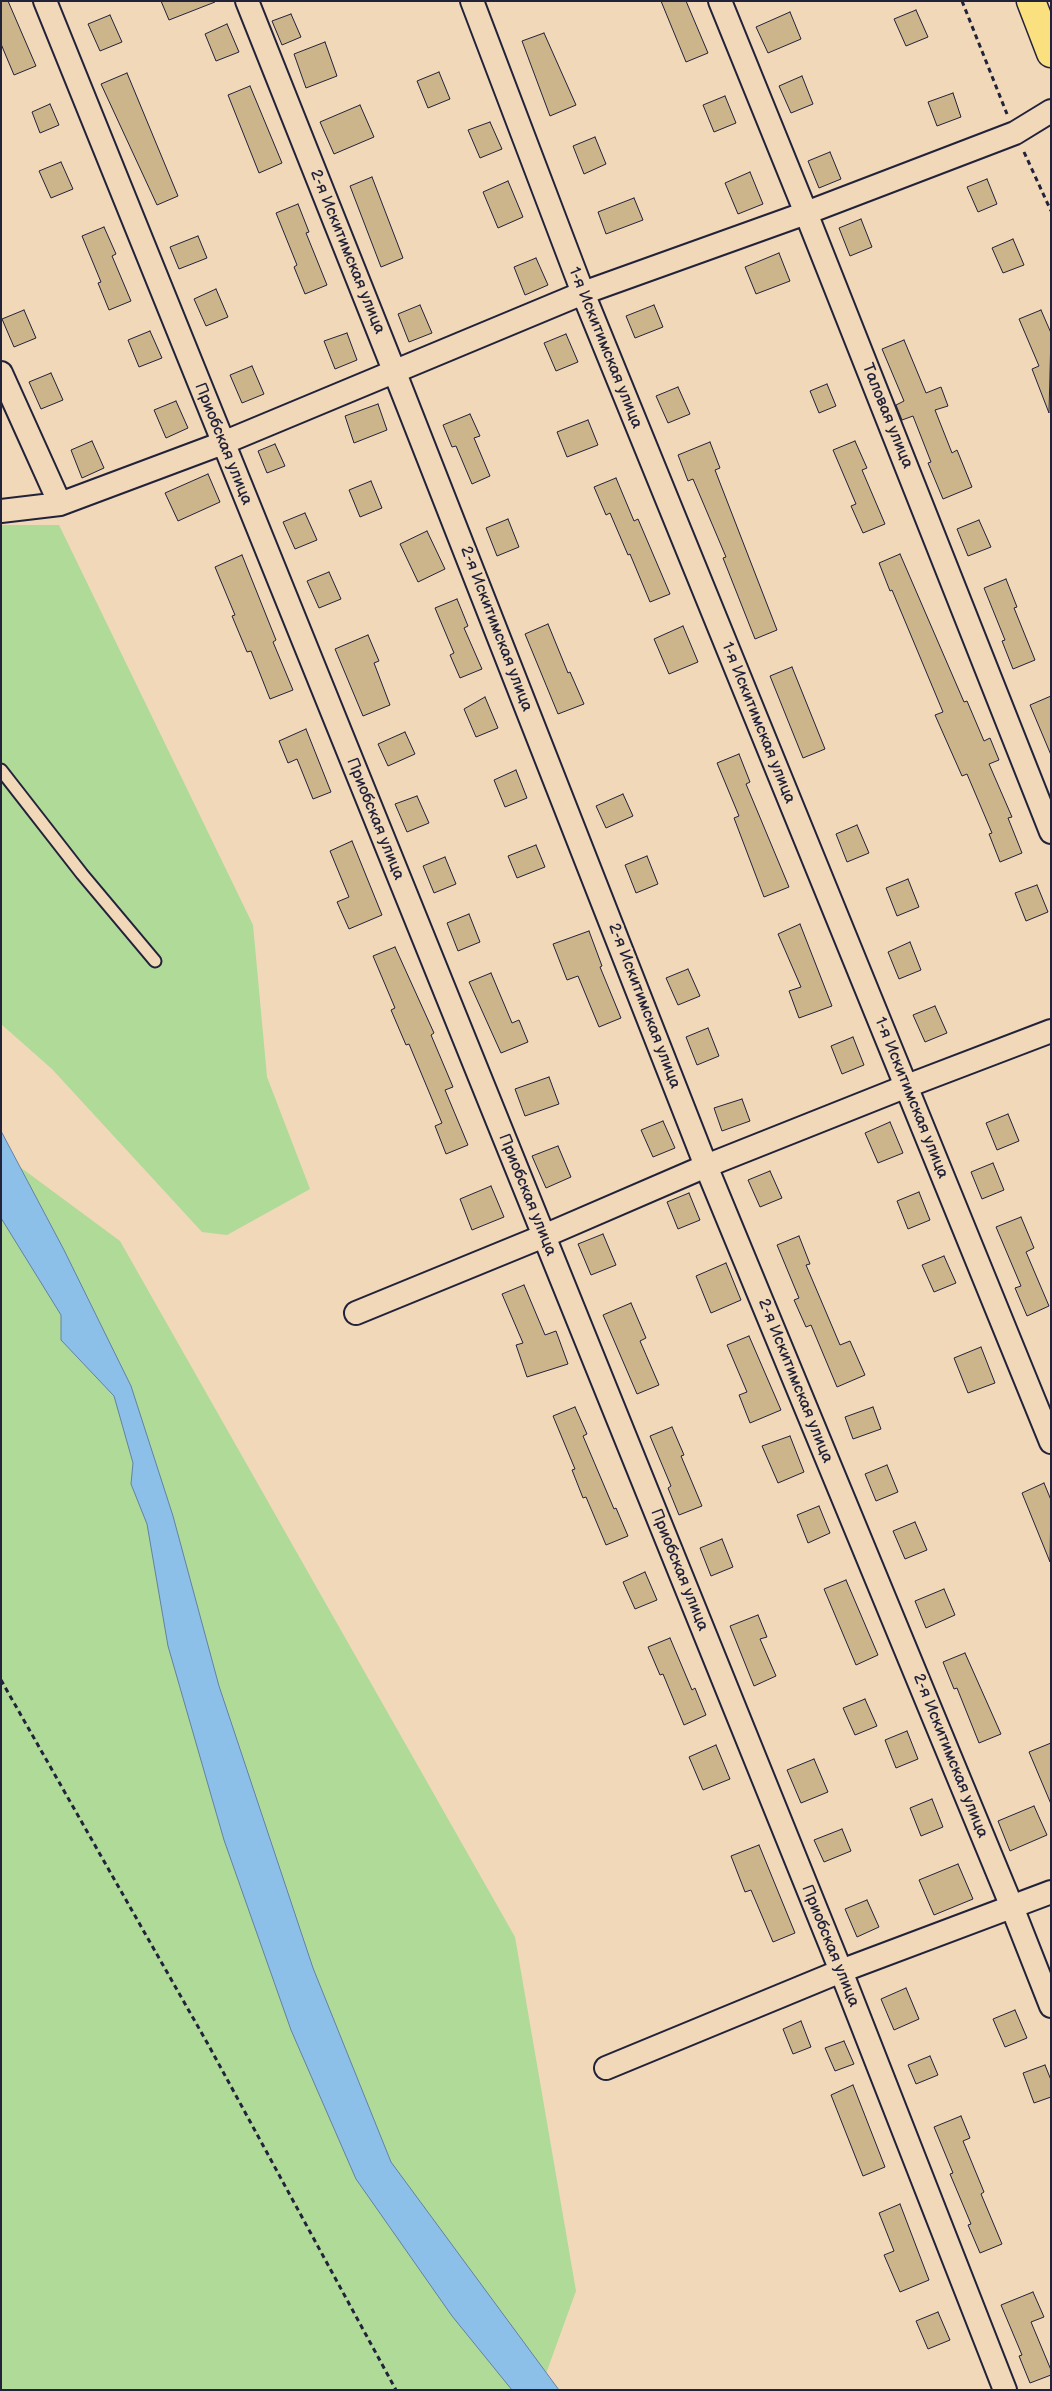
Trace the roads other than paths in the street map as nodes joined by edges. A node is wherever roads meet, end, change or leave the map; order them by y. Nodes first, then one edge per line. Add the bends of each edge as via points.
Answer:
1 (45, 1) edge
2 (246, 1) edge
3 (472, 1) edge
4 (720, 1) edge
5 (1031, 1) edge
6 (1051, 52) edge
7 (1051, 111) edge
8 (806, 213) junction
9 (583, 293) junction
10 (1, 372) edge
11 (395, 373) junction
12 (223, 443) junction
13 (60, 504) junction
14 (1, 511) edge
15 (1, 770) edge
16 (1051, 832) edge
17 (156, 961) dead end
18 (1051, 1031) edge
19 (906, 1086) junction
20 (706, 1166) junction
21 (544, 1236) junction
22 (356, 1313) dead end
23 (1051, 1442) edge
24 (1051, 1892) edge
25 (1012, 1907) junction
26 (841, 1971) junction
27 (1051, 2006) edge
28 (606, 2068) dead end
29 (1005, 2390) edge

1 - 12 street, Приобская улица
2 - 11 street, 2-я Искитимская улица
3 - 9 street, 1-я Искитимская улица
4 - 8 street, Таловая улица
5 - 6 highway
7 - 8 street via 1015,133
8 - 9 street
8 - 16 street, Таловая улица
9 - 11 street
9 - 19 street, 1-я Искитимская улица
10 - 13 street
11 - 12 street
11 - 20 street, 2-я Искитимская улица
12 - 13 street
12 - 21 street, Приобская улица
13 - 14 street
15 - 17 lane via 82,874
18 - 19 street
19 - 20 street
19 - 23 street, 1-я Искитимская улица
20 - 21 street
20 - 25 street, 2-я Искитимская улица
21 - 22 street
21 - 26 street, Приобская улица
24 - 25 street
25 - 26 street
25 - 27 street, 2-я Искитимская улица
26 - 28 street
26 - 29 street, Приобская улица

